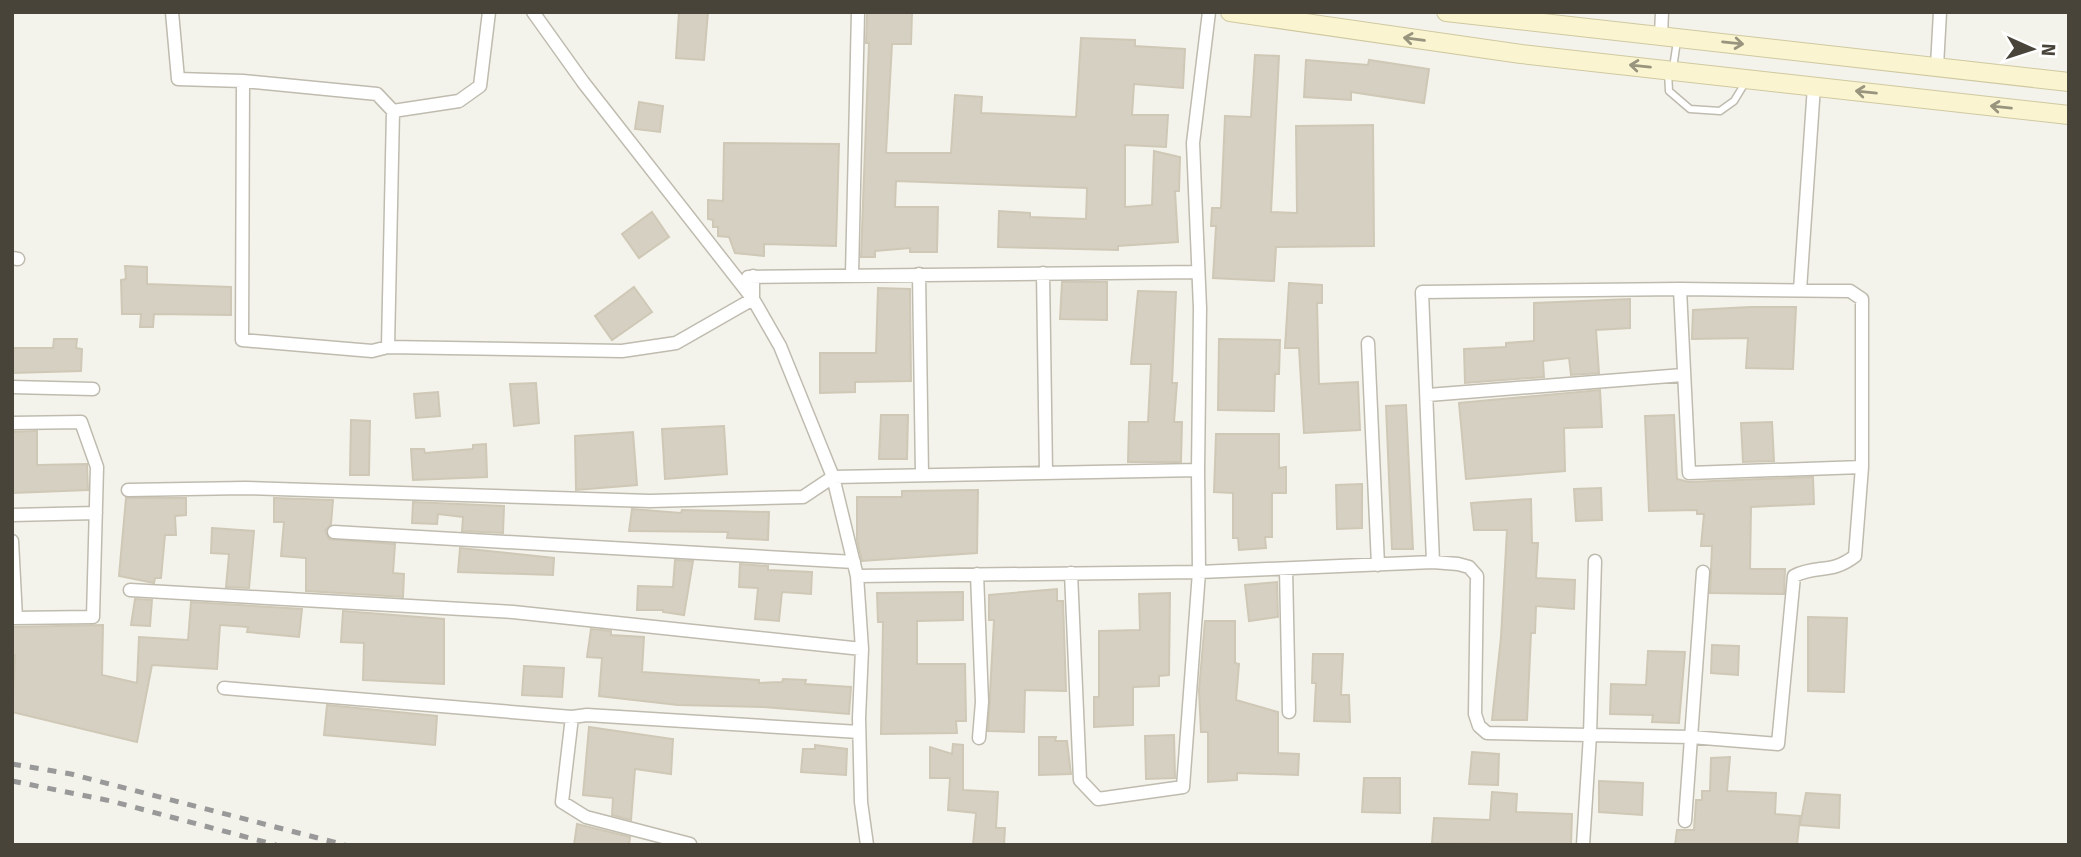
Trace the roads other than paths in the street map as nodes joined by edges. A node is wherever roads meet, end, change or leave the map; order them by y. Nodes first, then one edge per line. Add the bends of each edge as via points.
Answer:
1 (172, 12) edge
2 (489, 12) edge
3 (533, 12) edge
4 (858, 12) edge
5 (1209, 12) edge
6 (1230, 12) edge
7 (1446, 12) edge
8 (1662, 12) edge
9 (1940, 12) edge
10 (1669, 36) junction
11 (1937, 66) junction
12 (1670, 70) junction
13 (1748, 78) junction
14 (243, 81) junction
15 (2069, 82) edge
16 (1814, 86) junction
17 (393, 111) junction
18 (2069, 115) edge
19 (1198, 272) junction
20 (1042, 273) junction
21 (852, 274) junction
22 (919, 274) junction
23 (753, 276) junction
24 (737, 277) junction
25 (1680, 289) junction
26 (1800, 290) junction
27 (753, 299) junction
28 (1368, 343) dead end
29 (388, 347) junction
30 (1683, 375) junction
31 (12, 387) edge
32 (93, 388) dead end
33 (1428, 396) junction
34 (12, 423) edge
35 (1862, 467) junction
36 (1198, 470) junction
37 (1046, 473) junction
38 (922, 475) junction
39 (833, 477) junction
40 (128, 490) dead end
41 (96, 513) junction
42 (12, 515) edge
43 (334, 533) dead end
44 (12, 541) edge
45 (1595, 561) dead end
46 (853, 562) junction
47 (1433, 562) junction
48 (1378, 565) junction
49 (1286, 569) junction
50 (1199, 572) junction
51 (1703, 572) dead end
52 (1071, 573) junction
53 (976, 575) junction
54 (857, 576) junction
55 (130, 590) dead end
56 (14, 618) edge
57 (862, 649) junction
58 (223, 688) dead end
59 (1289, 712) dead end
60 (572, 717) junction
61 (859, 732) junction
62 (1590, 735) junction
63 (1691, 737) junction
64 (979, 738) dead end
65 (1685, 821) dead end
66 (690, 844) edge
67 (867, 845) edge
68 (1583, 845) edge

1 - 14 street via 178,79
2 - 17 street via 480,86 459,101
3 - 24 street
4 - 21 street
5 - 19 street via 1193,144
12 -> 6 main road via 1521,54
7 - 10 main road
8 - 10 street
9 - 11 street
10 -> 11 main road
10 - 12 lane
11 - 15 main road
12 - 13 main road
12 - 13 lane via 1669,91 1690,109 1720,111 1734,102
13 - 16 main road
14 - 17 street via 377,94
14 - 29 street via 242,340 372,351
18 -> 16 main road
16 - 26 street
17 - 29 street
19 - 20 street
19 - 36 street
20 - 22 street
20 - 37 street
21 - 22 street
21 - 23 street
22 - 38 street
23 - 24 street
23 - 27 street
24 - 27 street
25 - 26 street
25 - 30 street
25 - 33 street via 1422,292
26 - 35 street via 1850,291 1862,299
27 - 29 street via 676,343 622,351
27 - 39 street via 780,346
28 - 48 street
30 - 33 street
30 - 35 street via 1689,473
31 - 32 street
33 - 47 street
34 - 41 street via 81,422 97,467
35 - 63 street via 1855,556 1839,569 1794,576 1778,744
36 - 37 street
36 - 50 street
37 - 38 street
38 - 39 street
39 - 40 street via 803,497 664,500 245,488
39 - 46 street
41 - 42 street
41 - 56 street via 93,617
43 - 46 street
44 - 56 street
45 - 62 street
46 - 54 street
47 - 48 street
47 - 62 street via 1458,564 1477,576 1475,714 1479,726 1487,733
48 - 49 street
49 - 50 street
49 - 59 street
50 - 52 street
50 - 52 street via 1182,787 1098,799 1080,780
51 - 63 street
52 - 53 street
53 - 54 street
53 - 64 street via 982,702
54 - 57 street
55 - 57 street via 513,612
57 - 61 street
58 - 60 street
60 - 61 street
60 - 66 street via 562,802 586,817
61 - 67 street
62 - 63 street
62 - 68 street
63 - 65 street

